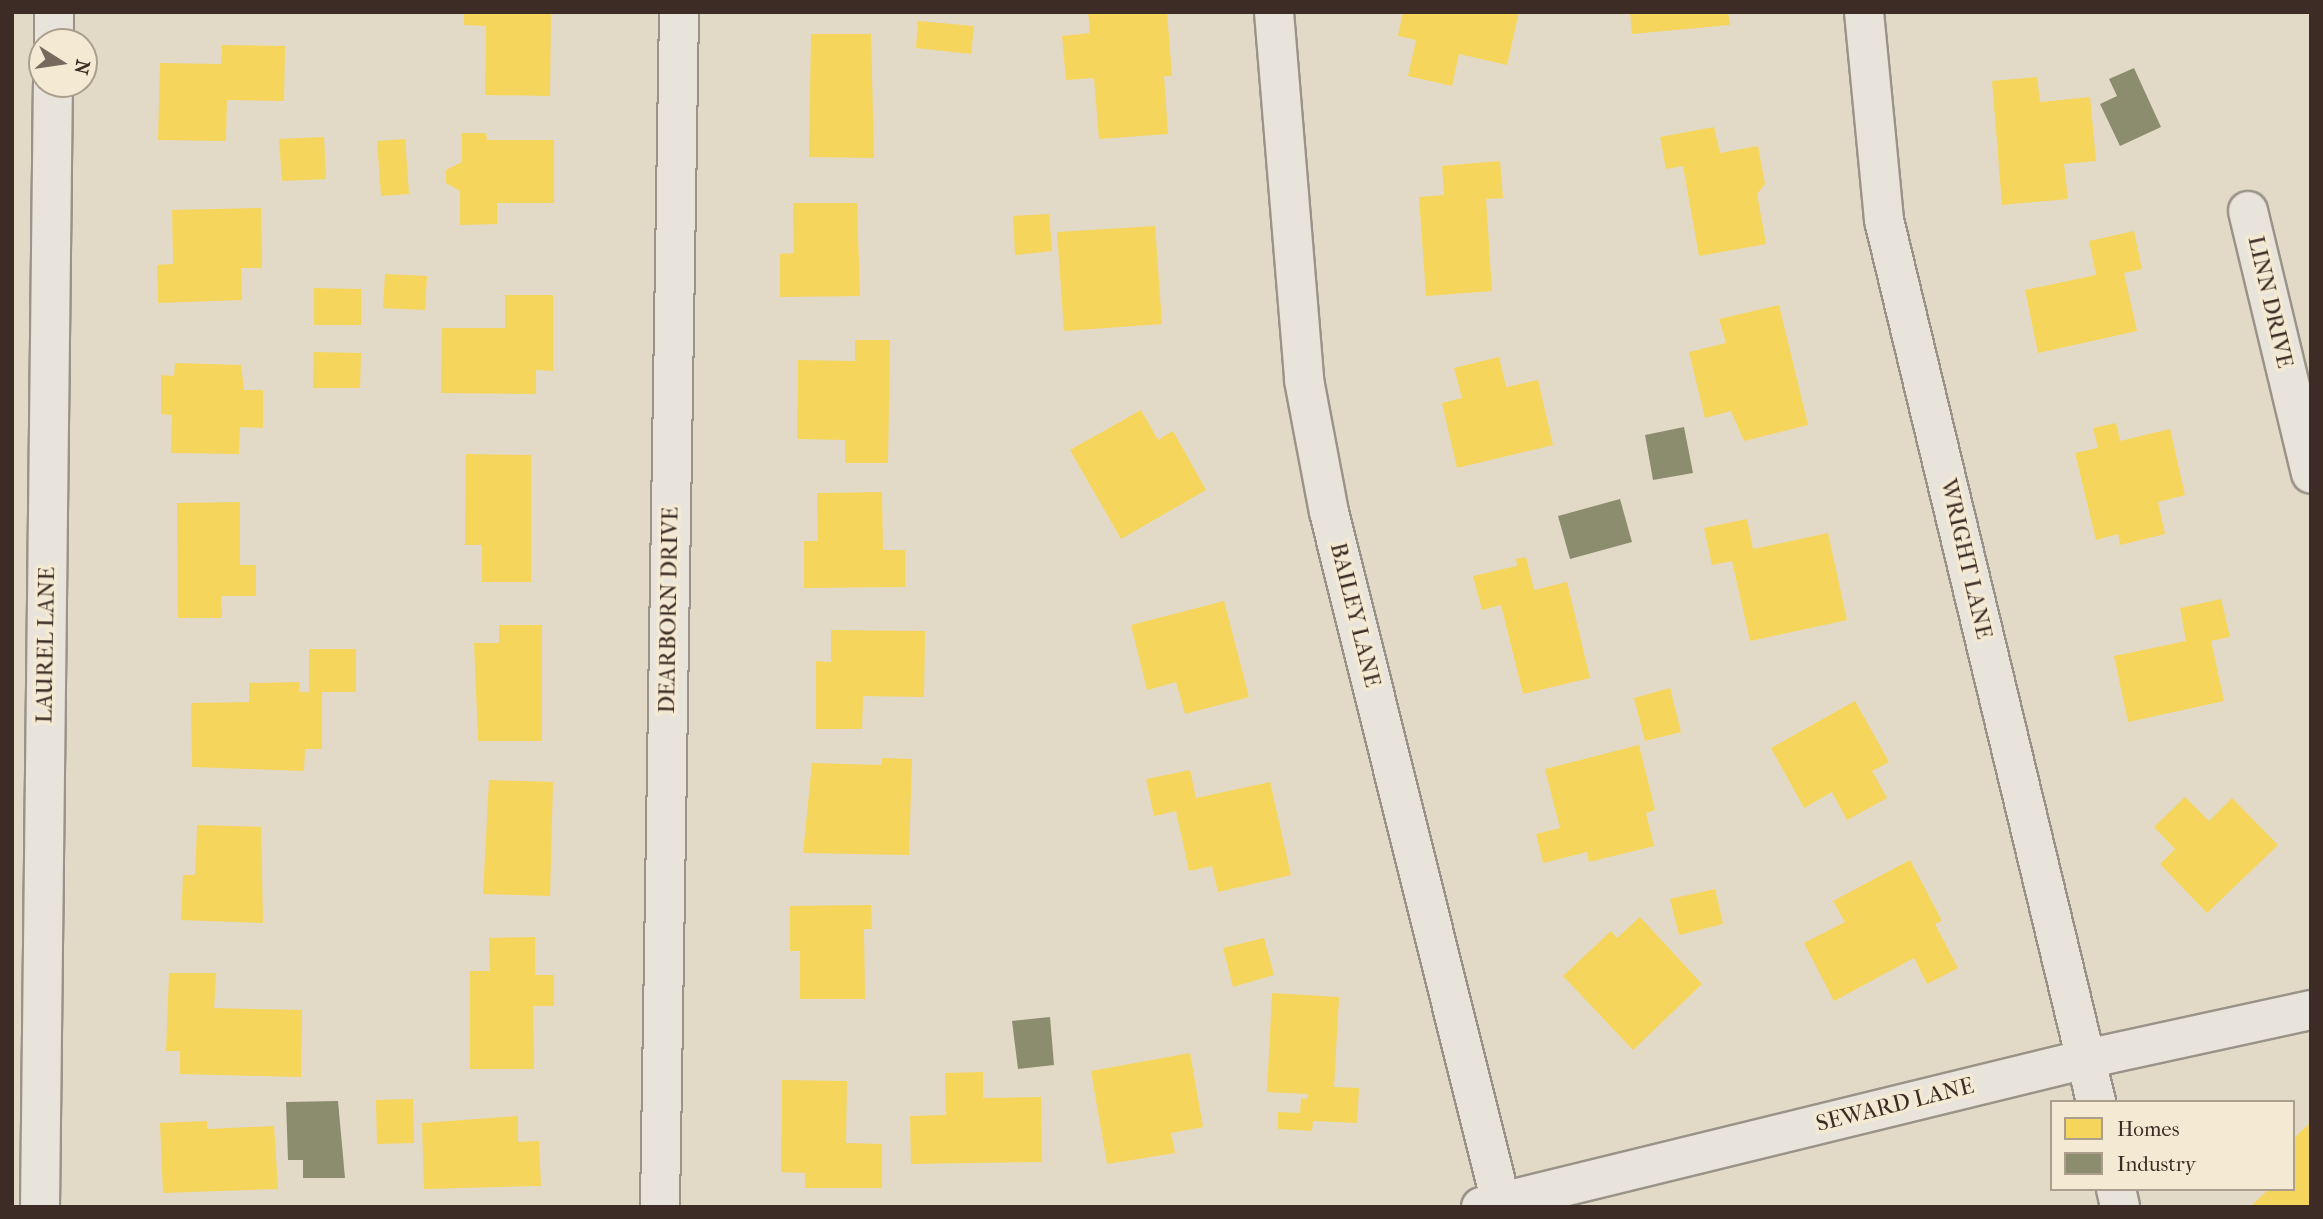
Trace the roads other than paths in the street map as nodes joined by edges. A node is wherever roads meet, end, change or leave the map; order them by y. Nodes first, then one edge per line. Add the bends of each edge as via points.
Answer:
1 (678, 12) edge
2 (1275, 12) edge
3 (1864, 12) edge
4 (53, 98) edge
5 (2248, 211) dead end
6 (2311, 474) edge
7 (2311, 1010) edge
8 (2086, 1059) junction
9 (2096, 1100) edge
10 (1495, 1205) edge
11 (40, 1207) edge
12 (660, 1207) edge

1 - 12 street, DEARBORN DRIVE
2 - 10 street, BAILEY LANE via 1304,380 1329,512
3 - 8 street, WRIGHT LANE via 1884,220
4 - 11 street, LAUREL LANE
5 - 6 street, LINN DRIVE
7 - 8 street, SEWARD LANE
8 - 9 street, WRIGHT LANE
8 - 10 street, SEWARD LANE

